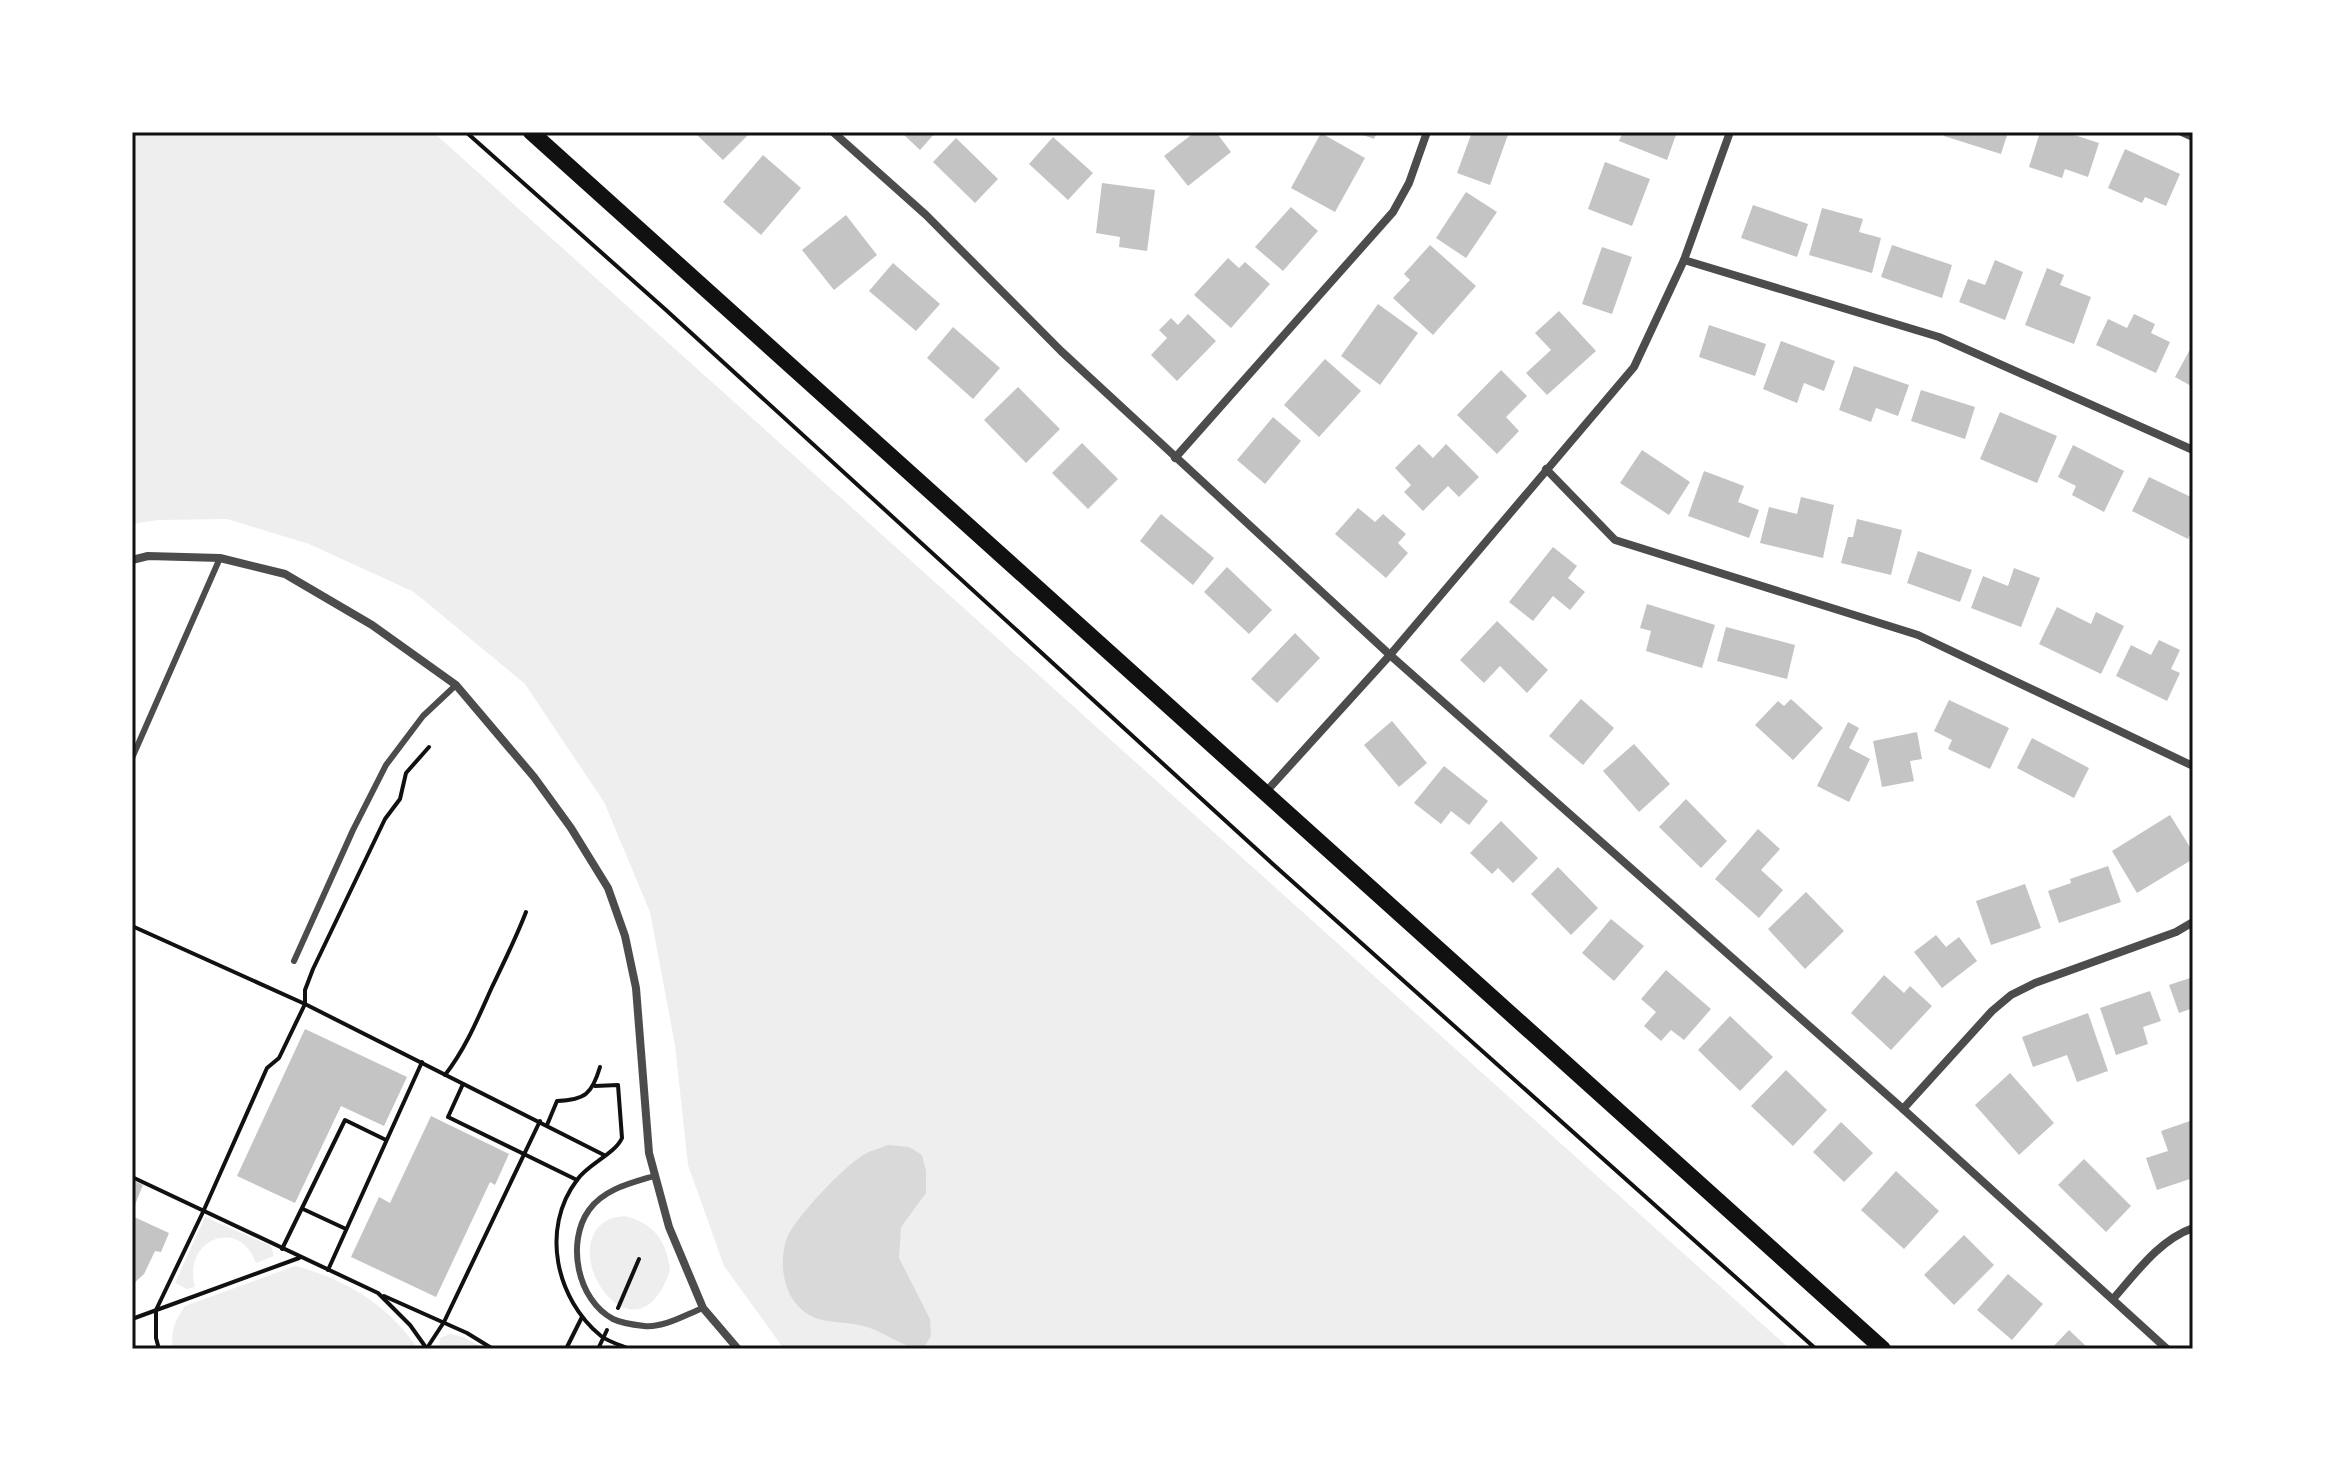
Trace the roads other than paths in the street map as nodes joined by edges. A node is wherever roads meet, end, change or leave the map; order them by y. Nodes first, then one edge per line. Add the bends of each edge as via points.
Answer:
1 (531, 132) edge
2 (833, 132) edge
3 (1427, 132) edge
4 (1730, 132) edge
5 (2182, 132) edge
6 (2193, 137) edge
7 (1684, 260) junction
8 (2193, 450) edge
9 (1175, 458) junction
10 (1546, 469) junction
11 (220, 558) junction
12 (132, 560) edge
13 (1390, 655) junction
14 (456, 685) junction
15 (132, 758) edge
16 (2193, 766) edge
17 (1264, 794) junction
18 (2193, 922) edge
19 (294, 961) dead end
20 (1903, 1109) junction
21 (654, 1176) junction
22 (2193, 1228) edge
23 (2113, 1299) junction
24 (703, 1308) junction
25 (738, 1349) edge
26 (1883, 1349) edge
27 (2167, 1349) edge

1 - 17 main road
2 - 9 street via 926,215
3 - 9 street via 1393,212
4 - 7 street
5 - 6 street
7 - 8 street via 1939,337
7 - 10 street via 1634,367
9 - 13 street
10 - 13 street
10 - 16 street via 1615,540 1918,635
11 - 12 street
11 - 14 street via 285,574 372,625
11 - 15 lane
13 - 17 street
13 - 20 street
14 - 19 lane via 423,716 386,765
14 - 21 street via 534,777 608,888 636,988
17 - 26 main road
18 - 20 street via 2011,995
20 - 23 street
21 - 24 street
21 - 24 lane via 615,1189 590,1209 575,1240 578,1268 590,1298 613,1319 645,1326
22 - 23 street via 2158,1249
23 - 27 street
24 - 25 street

